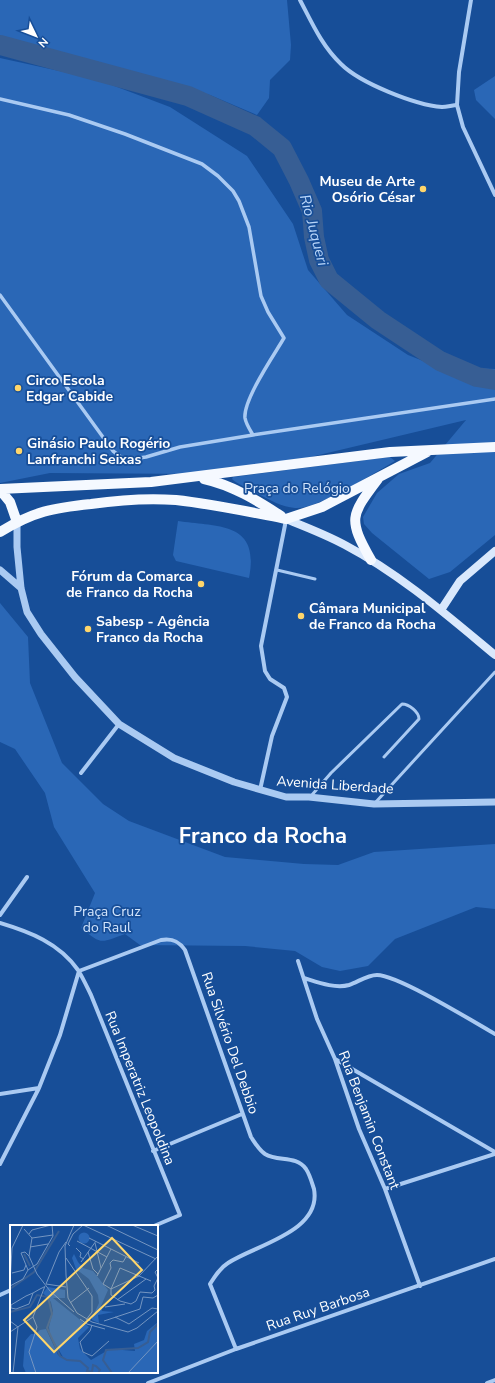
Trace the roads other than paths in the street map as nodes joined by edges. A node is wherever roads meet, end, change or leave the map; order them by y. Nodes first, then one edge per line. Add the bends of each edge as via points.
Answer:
1 (300, 0) edge
2 (471, 0) edge
3 (0, 100) edge
4 (457, 105) junction
5 (495, 195) edge
6 (0, 295) edge
7 (495, 399) edge
8 (253, 435) junction
9 (495, 447) edge
10 (429, 451) junction
11 (380, 477) junction
12 (198, 478) junction
13 (0, 490) edge
14 (286, 519) junction
15 (17, 522) junction
16 (0, 532) edge
17 (495, 551) edge
18 (371, 560) junction
19 (0, 570) edge
20 (277, 570) junction
21 (315, 579) dead end
22 (21, 588) junction
23 (441, 610) junction
24 (495, 655) edge
25 (495, 672) edge
26 (119, 724) junction
27 (384, 757) dead end
28 (81, 773) dead end
29 (260, 790) junction
30 (309, 797) junction
31 (495, 802) edge
32 (374, 804) junction
33 (28, 877) dead end
34 (0, 915) edge
35 (0, 923) edge
36 (298, 961) dead end
37 (79, 971) junction
38 (304, 978) junction
39 (495, 1034) edge
40 (335, 1059) junction
41 (39, 1088) junction
42 (0, 1094) edge
43 (242, 1114) junction
44 (154, 1151) junction
45 (495, 1153) edge
46 (0, 1164) edge
47 (385, 1189) junction
48 (156, 1225) edge
49 (495, 1259) edge
50 (420, 1286) junction
51 (10, 1290) edge
52 (0, 1295) edge
53 (236, 1349) junction
54 (495, 1380) edge
55 (148, 1383) edge
56 (487, 1383) edge

1 - 4 street via 323,43 341,65 353,74 417,101 442,107
2 - 4 street via 459,72
3 - 8 street via 69,115 164,148 202,164 233,191 240,201 249,227 261,296 284,338 256,386 246,410 246,423
4 - 5 street via 463,127
6 - 8 street via 113,451 126,460 180,447
7 - 8 street
9 - 10 main road
10 - 11 main road
10 - 12 main road via 390,452
11 - 14 main road via 322,507
11 - 18 main road via 358,506 355,516 354,526
12 - 13 main road via 103,486
12 - 14 main road via 214,481 241,492
13 - 15 main road via 10,502
14 - 15 main road via 205,504 145,500 55,508 35,513
14 - 18 main road via 345,545
14 - 20 street
15 - 16 main road
15 - 22 street, Avenida Liberdade
17 - 23 main road via 460,581
18 - 23 main road
19 - 22 street
20 - 21 lane
20 - 29 street via 261,646 265,671 270,679 284,688 287,697 272,736
22 - 26 street, Avenida Liberdade via 27,612 41,634 75,677
23 - 24 main road
25 - 32 lane
26 - 28 street
26 - 29 street, Avenida Liberdade via 174,758
27 - 30 lane via 419,719 417,713 405,704 402,704
29 - 30 street, Avenida Liberdade via 286,797
30 - 32 street, Avenida Liberdade
31 - 32 street, Avenida Liberdade
33 - 34 street
35 - 37 street, Rua Imperatriz Leopoldina via 30,932 49,942 66,955
36 - 38 street, Rua Benjamin Constant
37 - 41 street via 60,1035
37 - 43 street, Rua Silvério Del Debbio via 161,940 174,940 182,945
37 - 44 street, Rua Imperatriz Leopoldina
38 - 39 street via 343,986 372,975 385,976
38 - 40 street, Rua Benjamin Constant via 317,1019
40 - 45 street
40 - 47 street, Rua Benjamin Constant via 359,1129
41 - 42 street
41 - 46 street
43 - 44 street
43 - 53 street, Rua Silvério Del Debbio via 251,1137 260,1150 271,1157 295,1160 307,1170 315,1198 312,1210 305,1221 289,1233 227,1264 217,1272 210,1284
44 - 48 street, Rua Imperatriz Leopoldina via 180,1215
45 - 47 street
47 - 50 street, Rua Benjamin Constant
49 - 50 street, Rua Ruy Barbosa
50 - 53 street, Rua Ruy Barbosa
51 - 52 street
53 - 55 street, Rua Ruy Barbosa
54 - 56 street

